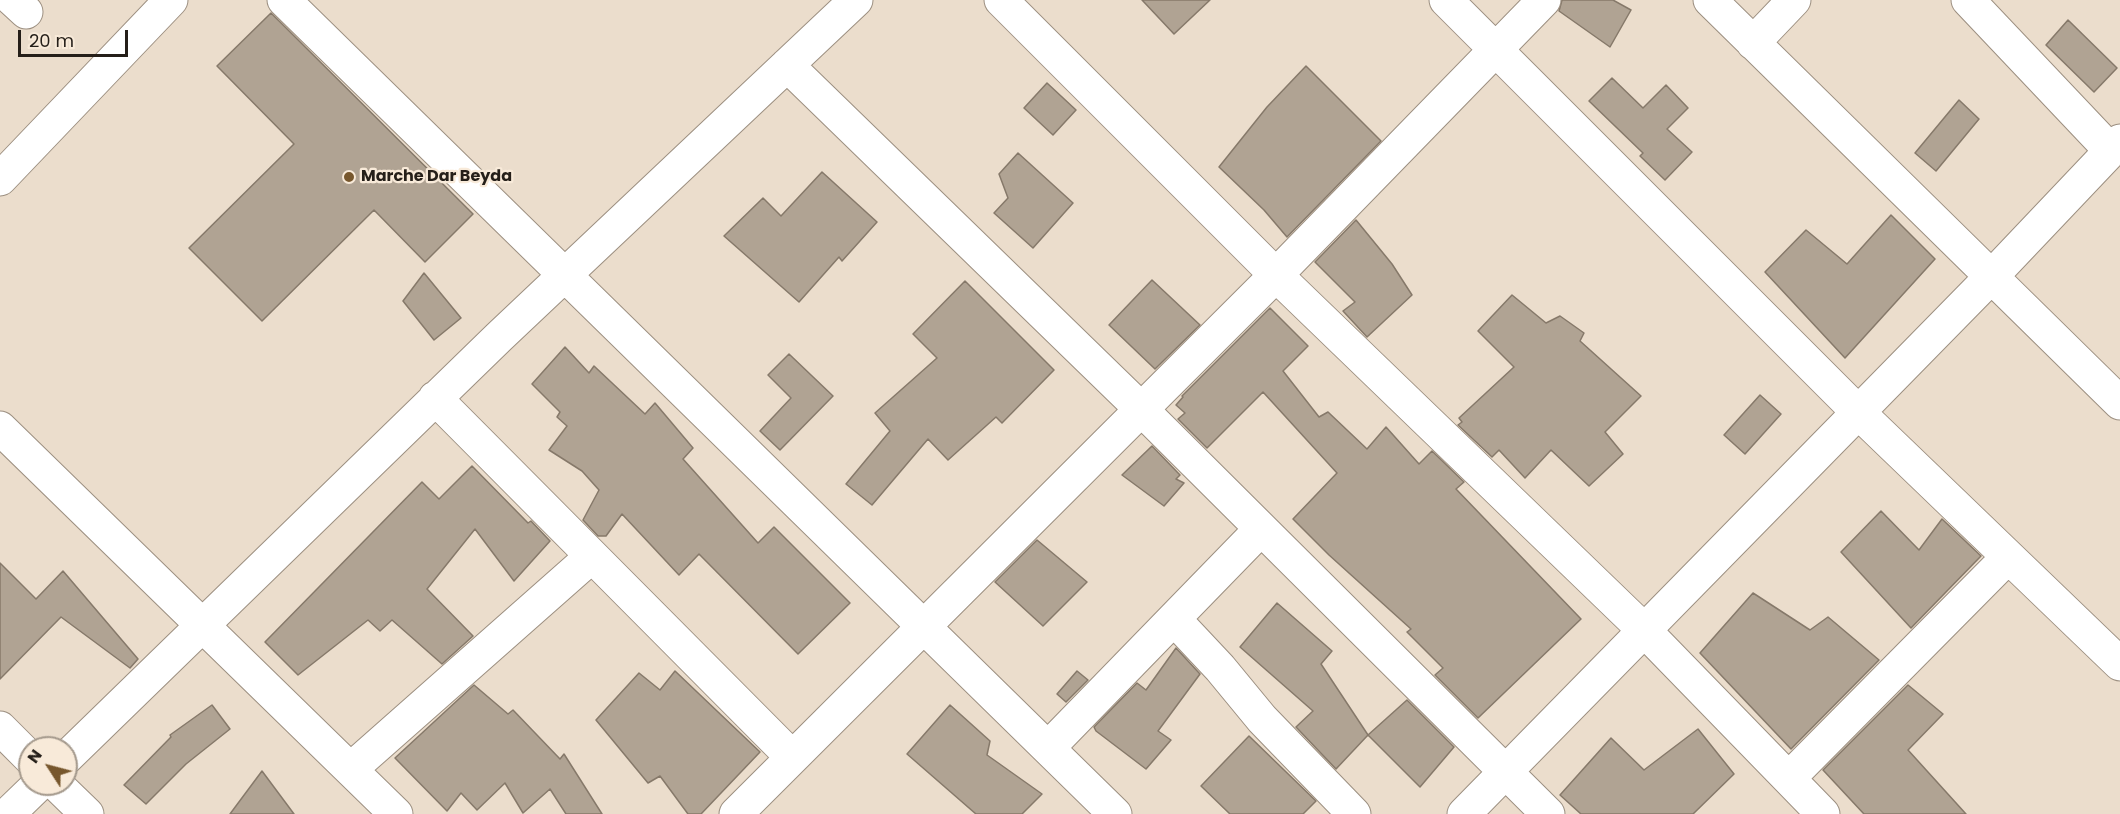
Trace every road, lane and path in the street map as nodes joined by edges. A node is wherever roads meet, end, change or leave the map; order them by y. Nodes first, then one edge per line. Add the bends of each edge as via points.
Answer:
1 (171, 0) edge
2 (284, 0) edge
3 (856, 0) edge
4 (1001, 0) edge
5 (1446, 0) edge
6 (1544, 0) edge
7 (1710, 0) edge
8 (1794, 0) edge
9 (1968, 0) edge
10 (1753, 43) junction
11 (1496, 49) junction
12 (787, 65) junction
13 (2115, 146) edge
14 (0, 179) edge
15 (565, 274) junction
16 (1276, 275) junction
17 (1990, 277) junction
18 (435, 398) junction
19 (2120, 403) edge
20 (1141, 409) junction
21 (1858, 412) junction
22 (0, 429) edge
23 (1261, 529) junction
24 (591, 557) junction
25 (2008, 557) junction
26 (1174, 619) junction
27 (203, 625) junction
28 (923, 626) junction
29 (1644, 630) junction
30 (2120, 664) edge
31 (0, 728) edge
32 (18, 746) edge
33 (78, 746) edge
34 (1048, 748) junction
35 (792, 757) junction
36 (351, 769) junction
37 (1505, 772) junction
38 (1789, 778) junction
39 (27, 796) edge
40 (68, 796) edge
41 (8, 814) edge
42 (87, 814) edge
43 (396, 814) edge
44 (736, 814) edge
45 (1115, 814) edge
46 (1354, 814) edge
47 (1464, 814) edge
48 (1548, 814) edge
49 (1824, 814) edge

1 - 14 street
2 - 15 street
3 - 12 street
4 - 16 street
5 - 11 street
6 - 11 street
7 - 10 street
8 - 10 street
9 - 13 street
10 - 17 street
11 - 16 street
11 - 21 street
12 - 15 street
12 - 20 street
13 - 17 street
15 - 18 street
15 - 28 street
16 - 20 street
16 - 29 street
17 - 19 street
17 - 21 street
18 - 24 street
18 - 27 street
20 - 23 street
20 - 28 street
21 - 25 street
21 - 29 street
22 - 27 street
23 - 26 street
23 - 37 street
24 - 35 street
24 - 36 street
25 - 30 street
25 - 38 street
26 - 34 street
26 - 46 street via 1262,719
27 - 33 street
27 - 36 street
28 - 34 street
28 - 35 street
29 - 37 street
29 - 38 street
31 - 32 street
34 - 45 street
35 - 44 street
36 - 43 street
37 - 47 street
37 - 48 street
38 - 49 street
39 - 41 street
40 - 42 street

